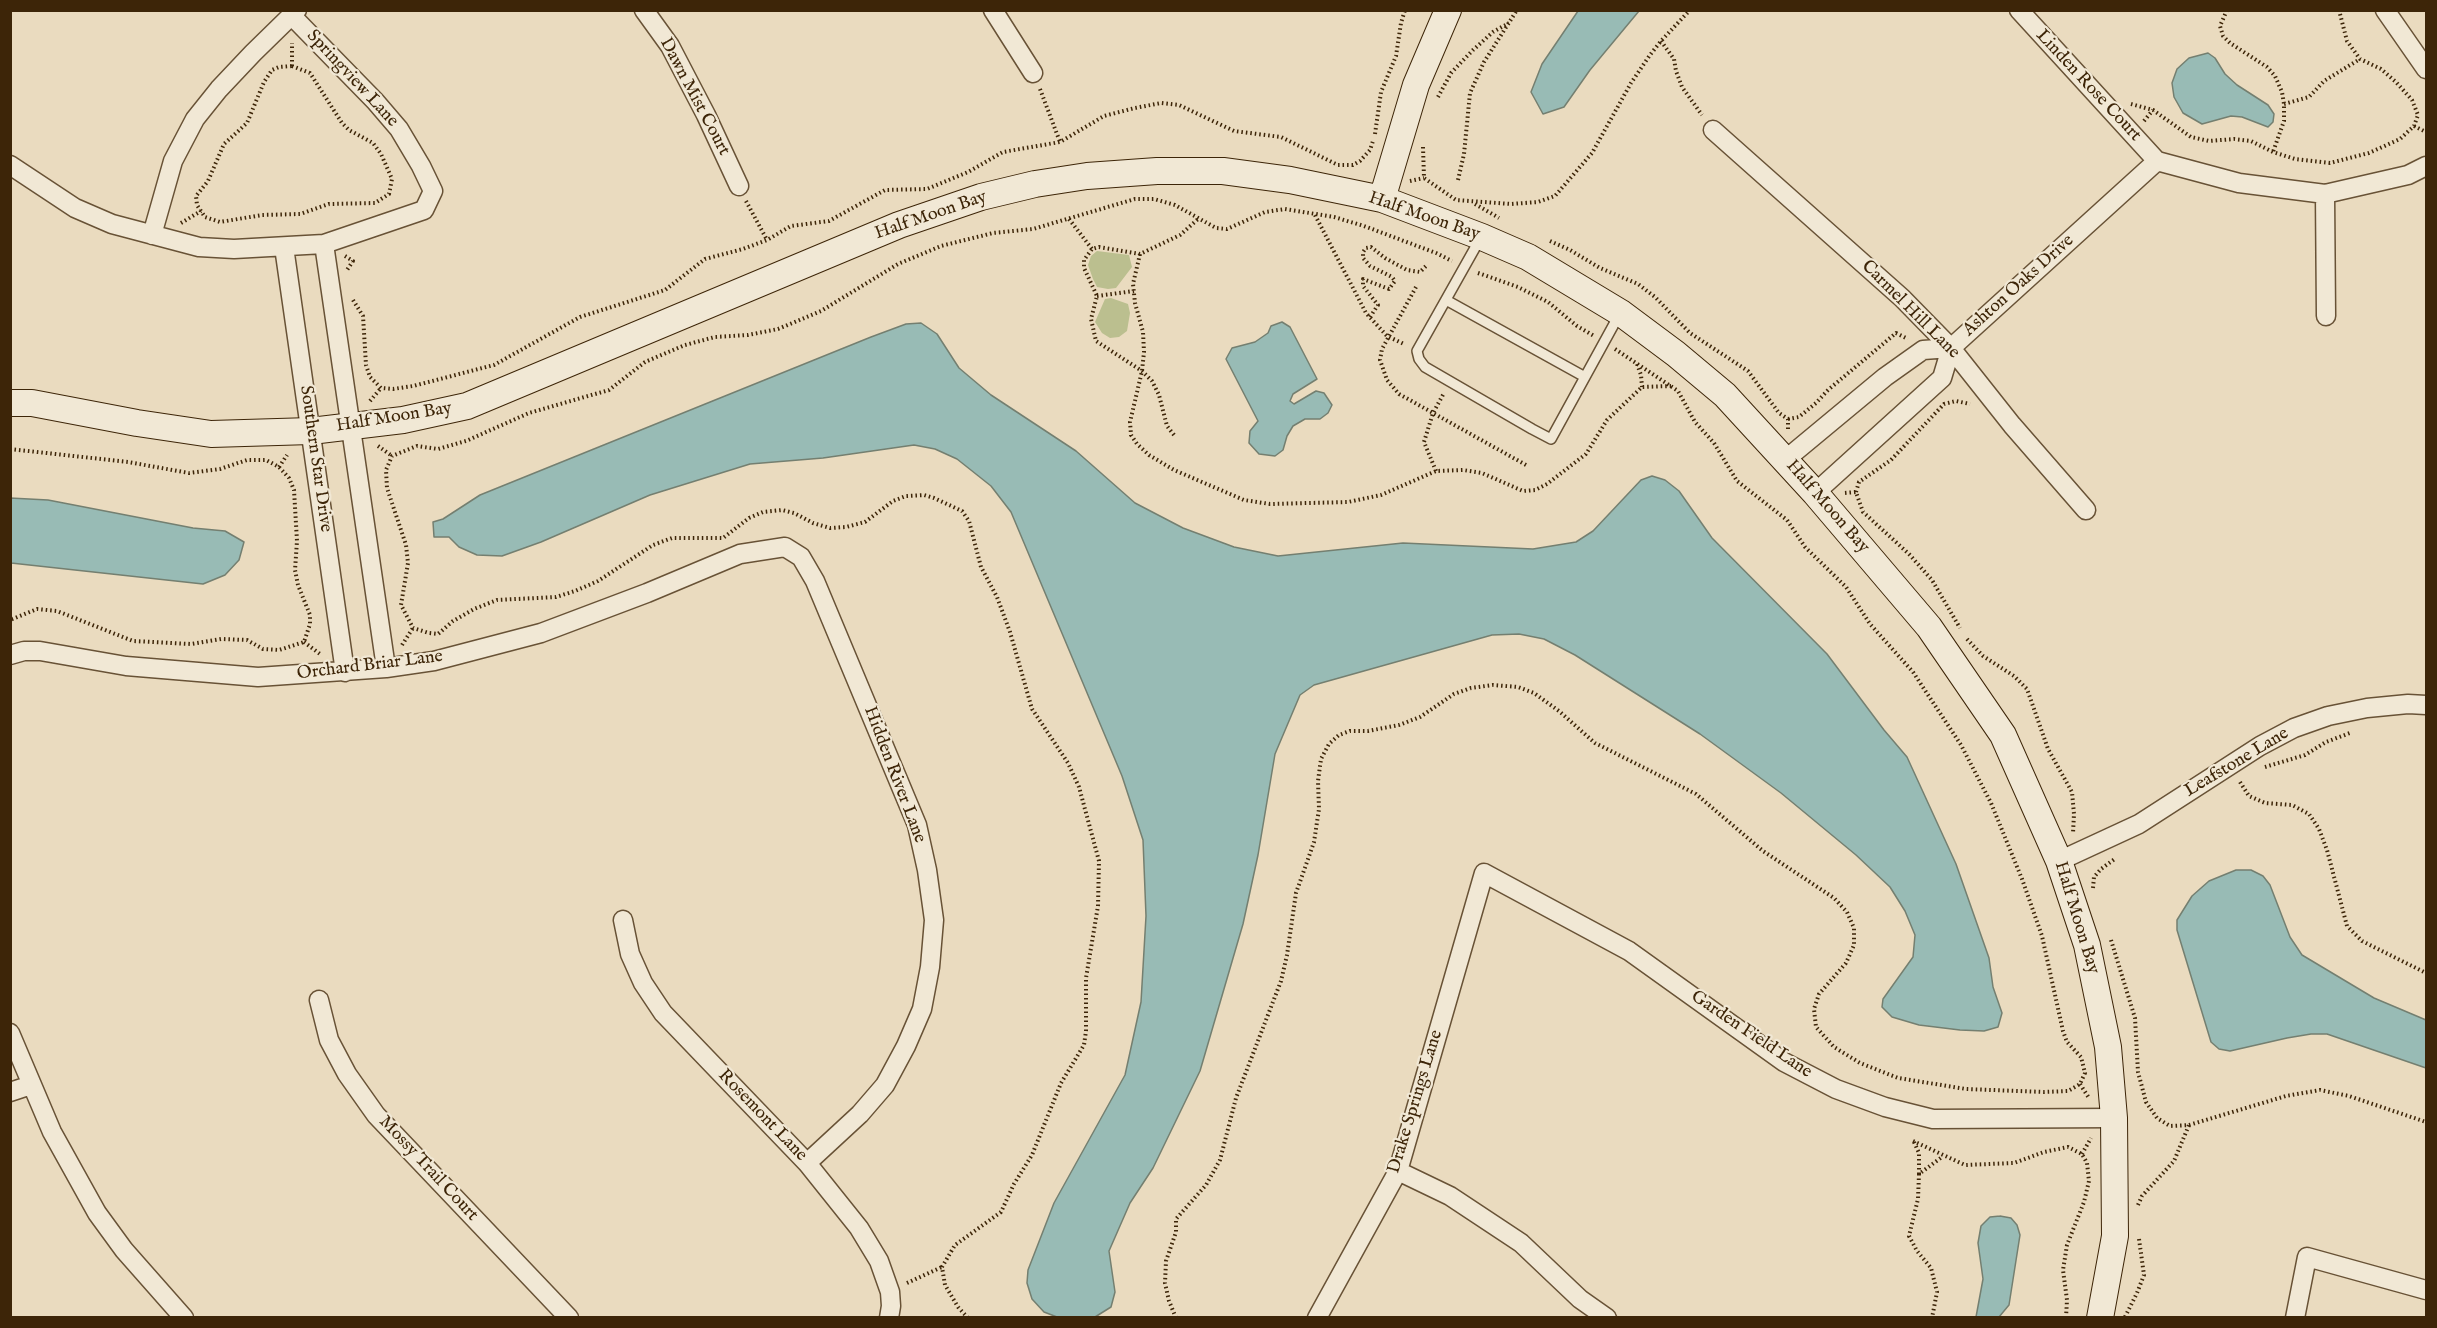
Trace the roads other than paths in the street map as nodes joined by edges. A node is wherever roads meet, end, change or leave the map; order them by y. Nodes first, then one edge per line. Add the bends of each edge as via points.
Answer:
1 (644, 10) edge
2 (993, 10) edge
3 (1448, 10) edge
4 (2019, 10) edge
5 (2385, 10) edge
6 (294, 13) edge
7 (2427, 69) edge
8 (1033, 73) road end
9 (1713, 130) road end
10 (2157, 161) junction
11 (10, 165) edge
12 (2427, 166) edge
13 (739, 186) road end
14 (2325, 194) junction
15 (1382, 199) junction
16 (152, 235) junction
17 (1482, 237) junction
18 (324, 244) junction
19 (284, 247) junction
20 (1446, 300) junction
21 (1621, 313) junction
22 (2326, 316) dead end
23 (1951, 348) junction
24 (1585, 377) junction
25 (10, 403) edge
26 (351, 426) junction
27 (311, 431) junction
28 (1785, 460) junction
29 (1815, 494) junction
30 (2086, 510) dead end
31 (785, 547) joint
32 (10, 655) edge
33 (386, 668) junction
34 (345, 672) junction
35 (2427, 705) edge
36 (2059, 861) junction
37 (1484, 873) joint
38 (623, 920) dead end
39 (319, 1000) dead end
40 (10, 1033) edge
41 (31, 1085) junction
42 (10, 1092) edge
43 (2114, 1118) junction
44 (807, 1163) junction
45 (1398, 1171) junction
46 (2427, 1290) edge
47 (184, 1317) edge
48 (569, 1317) edge
49 (888, 1317) edge
50 (1317, 1317) edge
51 (1607, 1317) edge
52 (2100, 1317) edge
53 (2295, 1317) edge

1 - 13 street, Dawn Mist Court via 670,46
2 - 8 street
3 - 15 street via 1416,85
4 - 10 street, Linden Rose Court
5 - 7 street
6 - 16 street via 195,119 173,161
6 - 18 street, Springview Lane via 399,129 433,191 424,210
9 - 23 street, Carmel Hill Lane via 1902,298
10 - 14 street via 2239,183
10 - 23 street, Ashton Oaks Drive
11 - 16 street via 75,208
12 - 14 street via 2408,175
14 - 22 street
15 - 17 street, Half Moon Bay
15 - 26 street, Half Moon Bay via 1223,171 1157,171 1035,184 981,197 899,225 467,406
16 - 19 street via 199,247
17 - 20 lane
17 - 21 street, Half Moon Bay via 1528,257
18 - 19 street
18 - 26 street
19 - 27 street, Southern Star Drive
20 - 24 lane
20 - 24 lane via 1417,351 1425,367 1551,439
21 - 24 lane
21 - 28 street, Half Moon Bay via 1725,395
23 - 28 street via 1923,350
23 - 29 street, Ashton Oaks Drive via 1942,378
23 - 30 street, Carmel Hill Lane
25 - 27 street, Half Moon Bay via 32,403 211,434
26 - 27 street, Half Moon Bay
26 - 33 street
27 - 34 street, Southern Star Drive
28 - 29 street, Half Moon Bay
29 - 36 street, Half Moon Bay via 1929,627 1975,692 2003,735
31 - 33 street, Orchard Briar Lane via 740,554 541,633 434,661
31 - 44 street, Hidden River Lane via 801,558 815,581 917,825 934,920 922,1009 906,1046 873,1099
32 - 34 street, Orchard Briar Lane via 40,651 138,668 258,677
33 - 34 street, Orchard Briar Lane
35 - 36 street, Leafstone Lane via 2367,708 2294,728 2139,824
36 - 43 street, Half Moon Bay via 2094,973 2108,1047
37 - 43 street, Garden Field Lane via 1629,951 1784,1062 1836,1089 1933,1119
37 - 45 street, Drake Springs Lane
38 - 44 street, Rosemont Lane via 630,954 642,982 663,1013
39 - 48 street, Mossy Trail Court via 329,1040 376,1115
40 - 41 street
41 - 42 street
41 - 47 street via 97,1213 124,1250
43 - 52 street, Half Moon Bay via 2115,1236
44 - 49 street, Rosemont Lane via 859,1228 879,1261 890,1292
45 - 50 street, Drake Springs Lane
45 - 51 street via 1450,1196 1521,1243 1580,1299
46 - 53 street via 2307,1257

